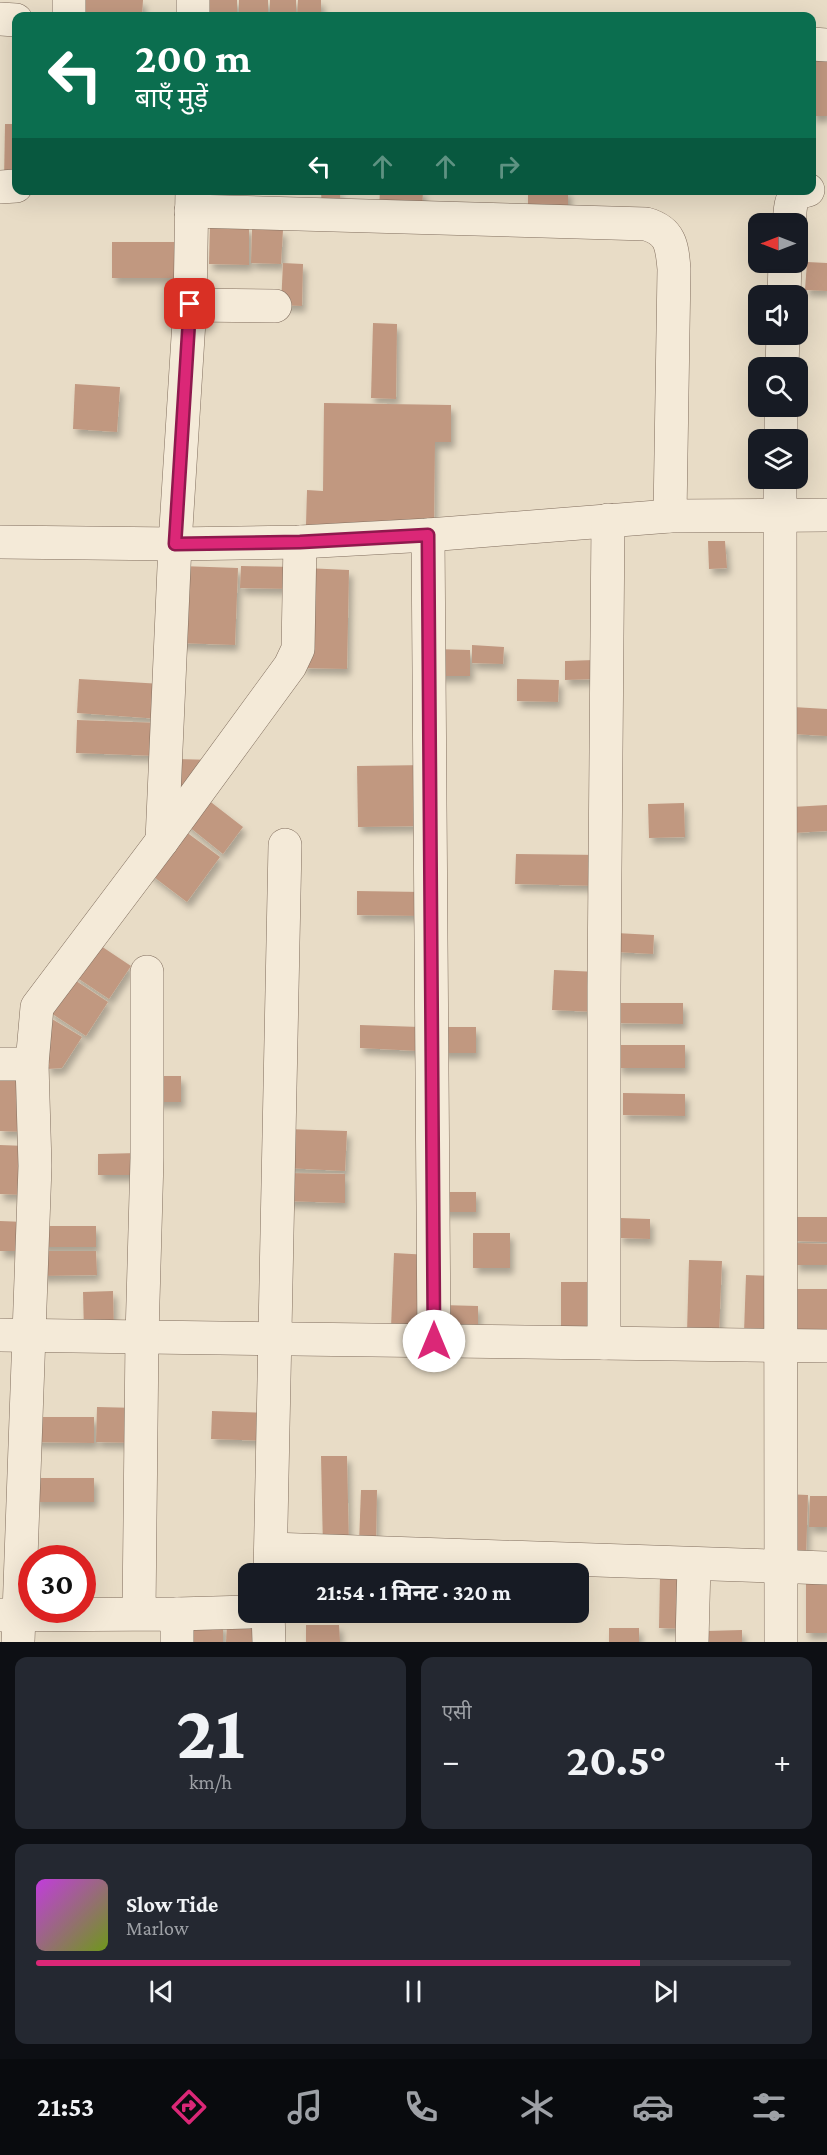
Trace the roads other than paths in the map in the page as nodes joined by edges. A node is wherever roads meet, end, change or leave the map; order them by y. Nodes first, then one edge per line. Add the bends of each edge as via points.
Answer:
1 (796, 195) edge
2 (191, 201) edge
3 (293, 202) edge
4 (790, 213) edge
5 (190, 304) junction
6 (276, 306) dead end
7 (780, 489) edge
8 (779, 515) junction
9 (827, 515) edge
10 (670, 516) junction
11 (608, 520) junction
12 (428, 535) junction
13 (0, 542) edge
14 (300, 542) junction
15 (175, 544) junction
16 (162, 841) junction
17 (285, 845) dead end
18 (147, 972) dead end
19 (0, 1064) edge
20 (32, 1064) junction
21 (14, 1335) edge
22 (142, 1337) junction
23 (273, 1339) junction
24 (434, 1341) junction
25 (604, 1343) junction
26 (782, 1344) junction
27 (827, 1346) edge
28 (270, 1561) edge
29 (694, 1564) junction
30 (782, 1566) junction
31 (827, 1568) edge
32 (139, 1613) junction
33 (238, 1614) edge
34 (268, 1623) edge
35 (12, 1624) edge
36 (177, 1628) edge
37 (269, 1642) edge
38 (692, 1642) edge
39 (781, 1642) edge

1 - 4 street
2 - 3 street
2 - 5 street
3 - 10 street via 657,227 668,237 674,269
5 - 6 street
5 - 15 street
7 - 8 street
8 - 9 street
8 - 10 street
8 - 26 street
10 - 11 street
11 - 12 street
11 - 25 street
12 - 14 street
12 - 24 street
13 - 15 street
14 - 15 street
14 - 16 street via 298,650
15 - 16 street
16 - 20 street via 37,1007
17 - 23 street
18 - 22 street
19 - 20 street
20 - 21 street via 35,1166
21 - 22 street
21 - 35 street
22 - 23 street
22 - 32 street
23 - 24 street
23 - 28 street
24 - 25 street
25 - 26 street
26 - 27 street
26 - 30 street
28 - 29 street
29 - 30 street
29 - 38 street
30 - 31 street
30 - 39 street
32 - 35 street
32 - 36 street
33 - 36 street
34 - 37 street

